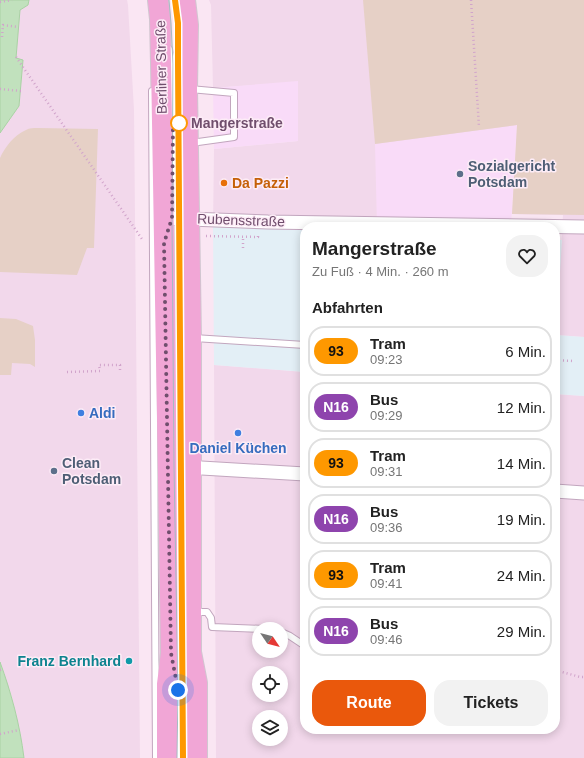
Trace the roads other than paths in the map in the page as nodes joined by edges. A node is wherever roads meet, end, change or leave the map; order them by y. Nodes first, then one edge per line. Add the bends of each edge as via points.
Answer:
1 (185, 0) edge
2 (158, 2) edge
3 (156, 71) junction
4 (187, 89) junction
5 (187, 143) junction
6 (173, 187) dead end
7 (174, 216) junction
8 (300, 223) edge
9 (560, 227) edge
10 (584, 227) edge
11 (158, 249) junction
12 (191, 338) junction
13 (300, 345) edge
14 (160, 374) junction
15 (168, 466) junction
16 (190, 467) junction
17 (300, 474) edge
18 (560, 491) edge
19 (584, 493) edge
20 (191, 612) junction
21 (252, 629) edge
22 (288, 635) edge
23 (300, 643) edge
24 (171, 653) junction
25 (156, 758) edge
26 (167, 758) edge
27 (178, 758) edge
28 (197, 758) edge

1 - 4 main road, Berliner Straße via 188,25
2 - 3 main road, Berliner Straße
2 - 6 lane via 173,64
3 - 7 main road, Berliner Straße
3 - 11 lane
4 - 5 main road, Berliner Straße
4 - 5 lane via 234,93 234,137
5 - 7 main road, Berliner Straße
7 - 8 street, Rubensstraße
7 - 11 main road, Berliner Straße
7 - 12 main road, Berliner Straße
9 - 10 street, Rubensstraße
11 - 14 main road, Berliner Straße
12 - 13 lane
12 - 16 main road, Berliner Straße
14 - 15 main road, Berliner Straße
14 - 25 lane
15 - 16 street
15 - 24 main road, Berliner Straße
16 - 17 street
16 - 20 main road, Berliner Straße
18 - 19 street
20 - 21 lane via 208,612 212,627
20 - 28 main road, Berliner Straße via 191,652 197,683
22 - 23 lane
24 - 26 main road, Berliner Straße via 167,684
24 - 27 lane via 178,690

